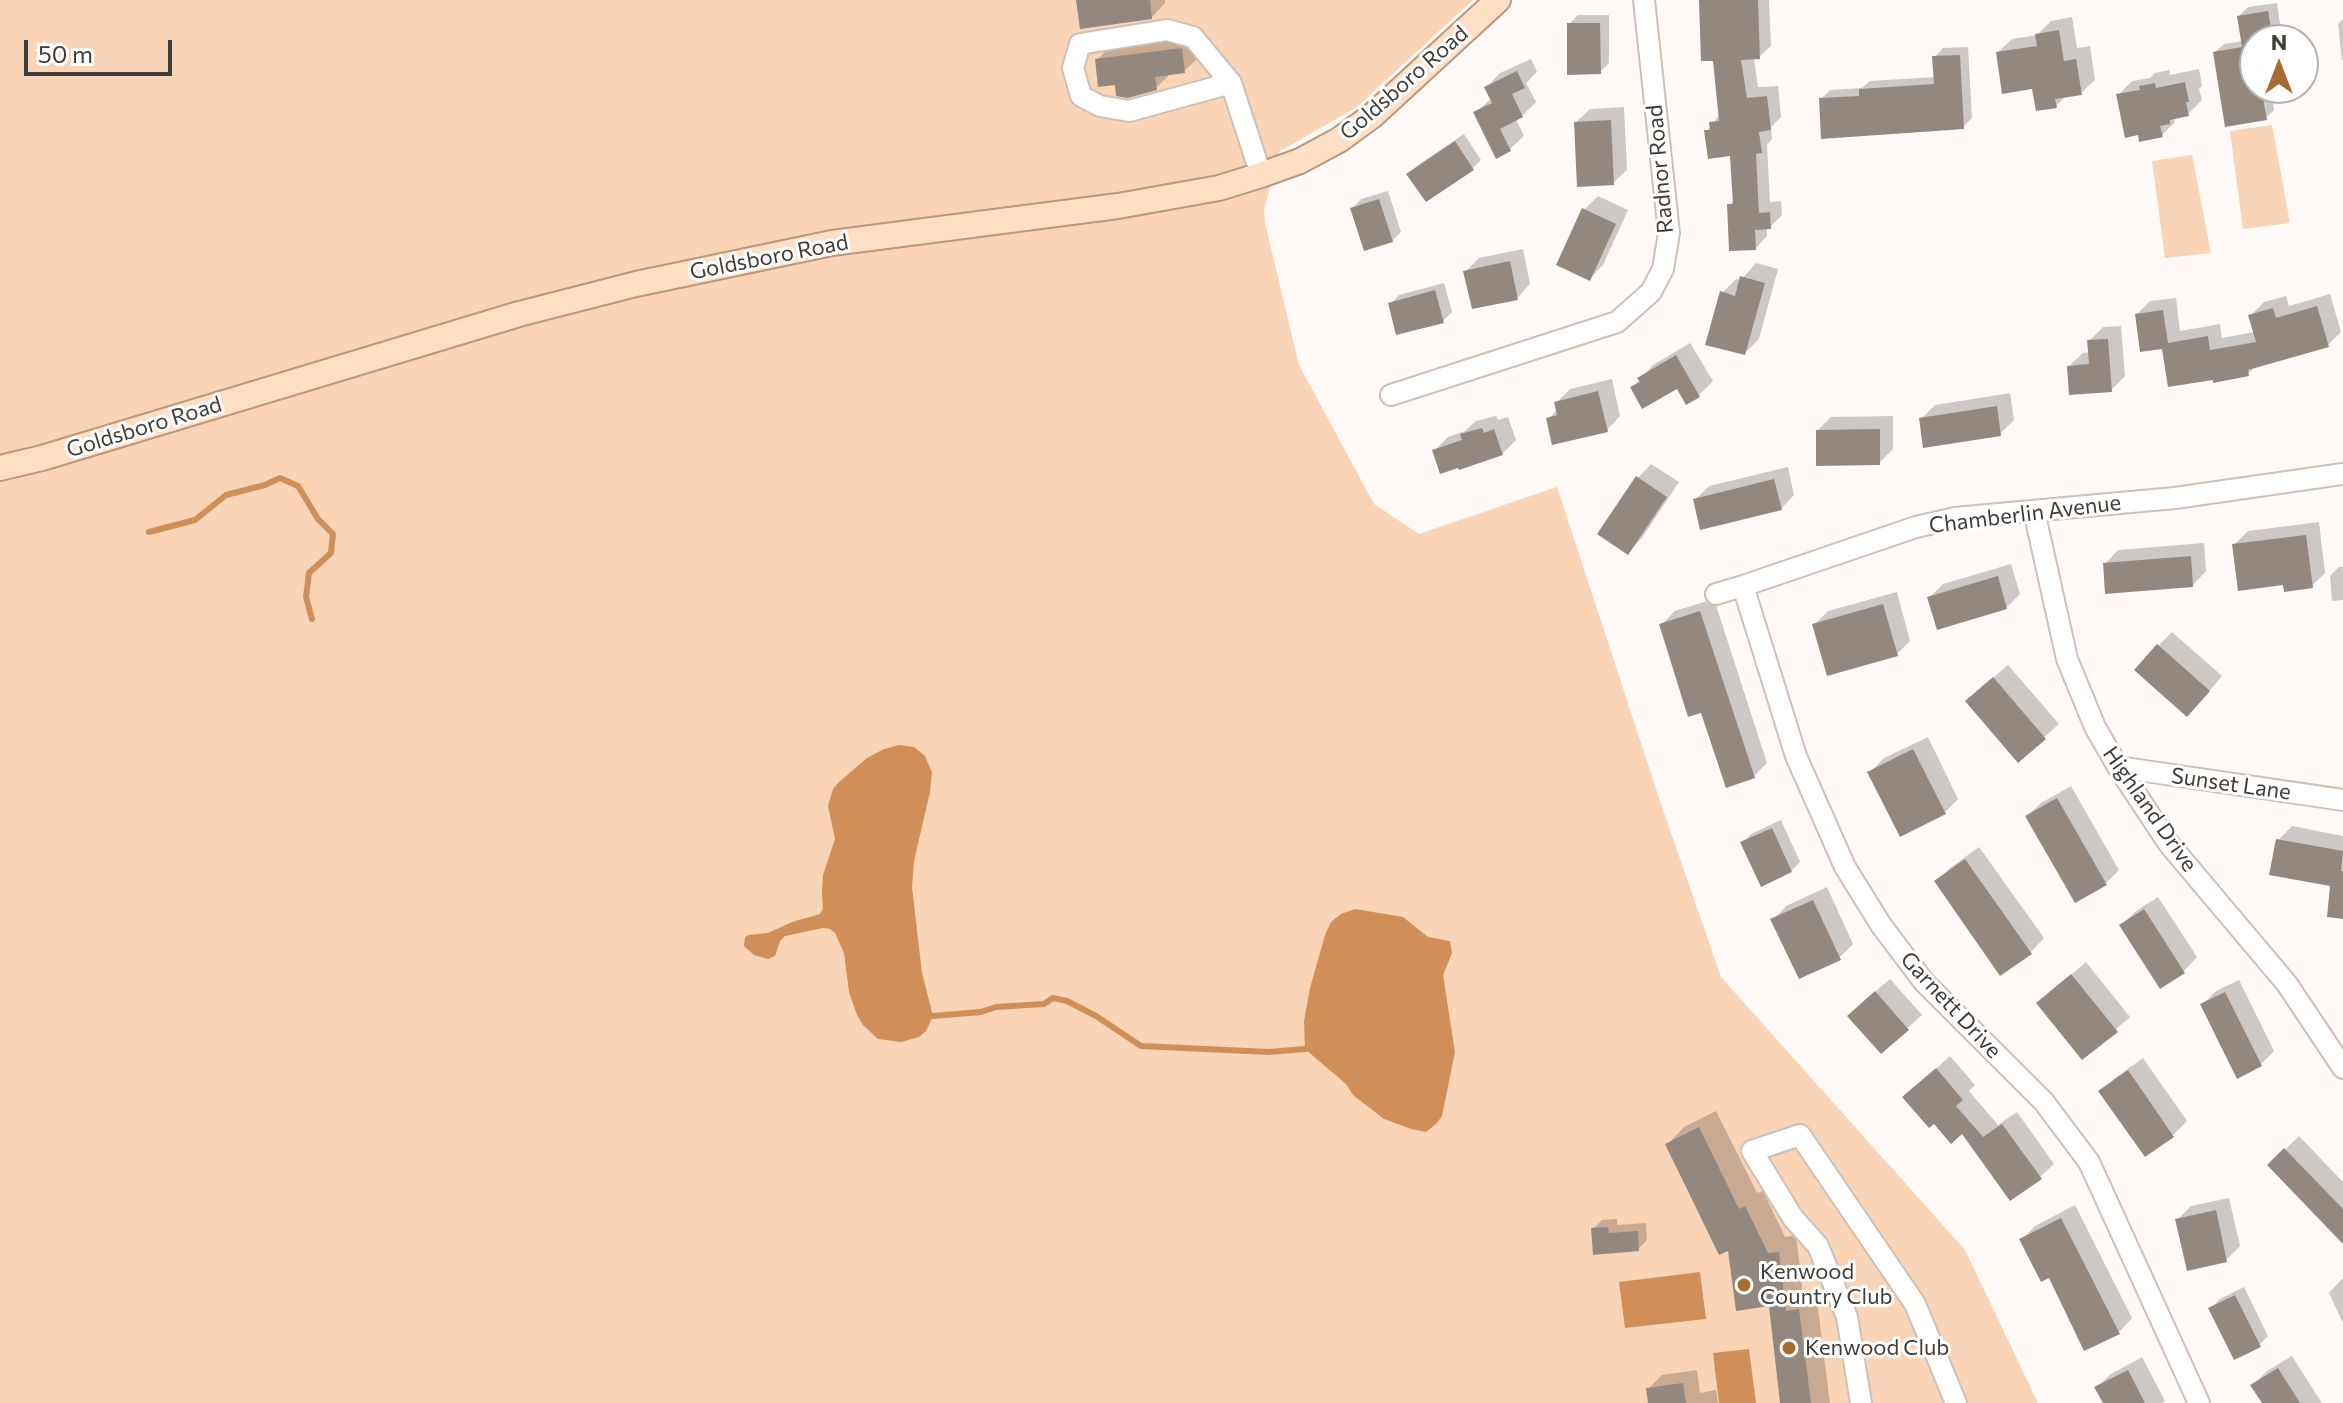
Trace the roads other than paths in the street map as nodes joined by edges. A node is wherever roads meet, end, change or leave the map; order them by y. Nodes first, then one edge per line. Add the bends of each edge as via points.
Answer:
1 (1498, 0) edge
2 (1644, 0) edge
3 (1231, 83) junction
4 (1261, 175) junction
5 (1391, 395) dead end
6 (0, 468) edge
7 (2343, 474) edge
8 (2034, 511) junction
9 (1743, 586) junction
10 (1716, 594) dead end
11 (2118, 767) junction
12 (2343, 800) edge
13 (2343, 1068) edge
14 (1861, 1403) edge
15 (1956, 1403) edge
16 (2199, 1403) edge

1 - 4 main road, Goldsboro Road via 1361,124 1300,161
2 - 5 street, Radnor Road via 1669,233 1663,269 1651,292 1617,322
3 - 3 street via 1193,37 1167,30 1080,44 1073,68 1081,96 1129,111
3 - 4 street
4 - 6 main road, Goldsboro Road via 1118,206 832,243 636,284
7 - 8 street, Chamberlin Avenue
8 - 9 street, Chamberlin Avenue via 1916,527
8 - 11 street, Highland Drive via 2067,659
9 - 10 street, Chamberlin Avenue
9 - 16 street, Garnett Drive via 1796,756 1845,867 1924,982 2044,1102 2089,1162
11 - 12 street, Sunset Lane
11 - 13 street, Highland Drive via 2169,844 2287,984
14 - 15 street via 1847,1317 1818,1246 1793,1218 1752,1151 1800,1135 1915,1304

